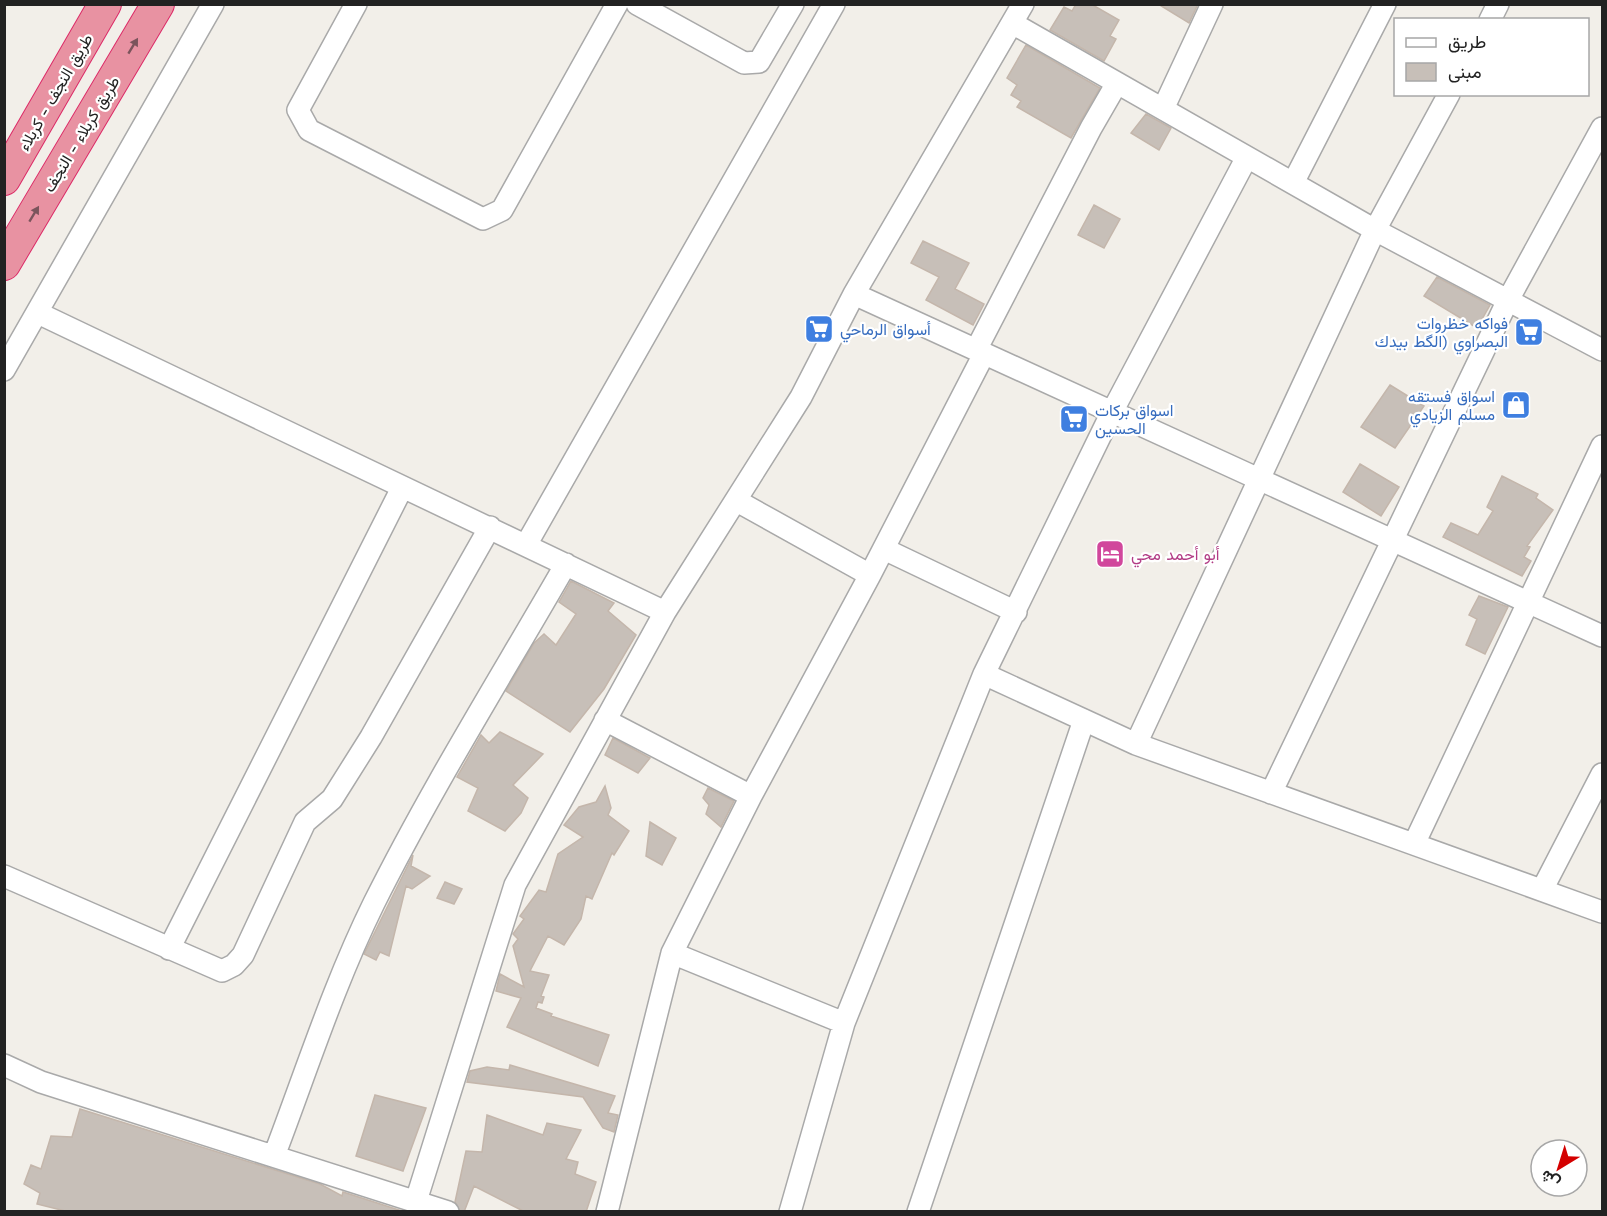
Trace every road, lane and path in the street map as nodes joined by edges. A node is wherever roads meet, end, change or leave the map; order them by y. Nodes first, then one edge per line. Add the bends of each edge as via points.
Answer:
1 (105, 4) edge
2 (158, 4) edge
3 (213, 4) edge
4 (356, 4) edge
5 (617, 4) edge
6 (637, 4) edge
7 (793, 4) edge
8 (834, 4) edge
9 (1023, 4) edge
10 (1212, 4) edge
11 (1385, 4) edge
12 (1498, 4) edge
13 (1491, 18) edge
14 (1012, 23) junction
15 (1117, 83) junction
16 (1448, 96) edge
17 (1163, 109) junction
18 (1602, 128) edge
19 (1247, 157) junction
20 (6, 174) edge
21 (1293, 183) junction
22 (1375, 230) junction
23 (4, 264) edge
24 (854, 294) junction
25 (1509, 300) junction
26 (38, 313) junction
27 (1602, 350) edge
28 (980, 352) junction
29 (4, 370) edge
30 (1112, 412) junction
31 (1602, 446) edge
32 (1259, 479) junction
33 (402, 488) junction
34 (737, 501) junction
35 (490, 527) junction
36 (1393, 541) junction
37 (526, 545) junction
38 (884, 549) junction
39 (566, 564) junction
40 (870, 575) junction
41 (1528, 603) junction
42 (665, 612) junction
43 (1016, 612) junction
44 (1602, 636) edge
45 (984, 674) junction
46 (606, 720) junction
47 (1084, 720) junction
48 (1136, 744) junction
49 (1602, 774) edge
50 (1271, 793) junction
51 (751, 796) junction
52 (1414, 844) junction
53 (4, 876) edge
54 (1542, 890) junction
55 (1602, 912) edge
56 (169, 949) junction
57 (672, 953) junction
58 (844, 1023) junction
59 (4, 1065) edge
60 (274, 1156) junction
61 (416, 1202) junction
62 (448, 1212) edge
63 (607, 1212) edge
64 (790, 1212) edge
65 (918, 1212) edge

1 - 20 highway, طريق النجف - کربلاء
23 -> 2 highway, طريق کربلاء - النجف
3 - 26 street
4 - 5 street via 298,110 302,121 309,130 483,219 502,210
6 - 7 street via 744,63 754,64 759,62
8 - 37 street
9 - 14 street
10 - 17 street
11 - 21 street
12 - 13 street
14 - 15 street
14 - 24 street
15 - 17 street
15 - 28 street via 1090,128
16 - 22 street
17 - 19 street
18 - 25 street
19 - 21 street
19 - 30 street
21 - 22 street
22 - 25 street
22 - 32 street
24 - 28 street
24 - 34 street via 801,398
25 - 27 street
25 - 36 street
26 - 29 street
26 - 33 street
28 - 30 street
28 - 38 street
30 - 32 street
30 - 43 street
31 - 41 street
32 - 36 street
32 - 48 street
33 - 35 street
33 - 56 street
34 - 40 street
34 - 42 street
35 - 37 street
35 - 56 street via 371,737 332,799 305,822 243,955 222,971
36 - 41 street
36 - 50 street
37 - 39 street
38 - 40 street
38 - 43 street
39 - 42 street
39 - 60 street via 418,818 373,905
40 - 51 street
41 - 44 street
41 - 52 street
42 - 46 street
43 - 45 street
45 - 47 street
45 - 58 street
46 - 51 street
46 - 61 street via 515,885
47 - 48 street
47 - 65 street
48 - 50 street
49 - 54 street
50 - 52 street
51 - 57 street
52 - 54 street
53 - 56 street
54 - 55 street
57 - 58 street
57 - 63 street
58 - 64 street
59 - 60 street via 41,1082
60 - 61 street
61 - 62 street

